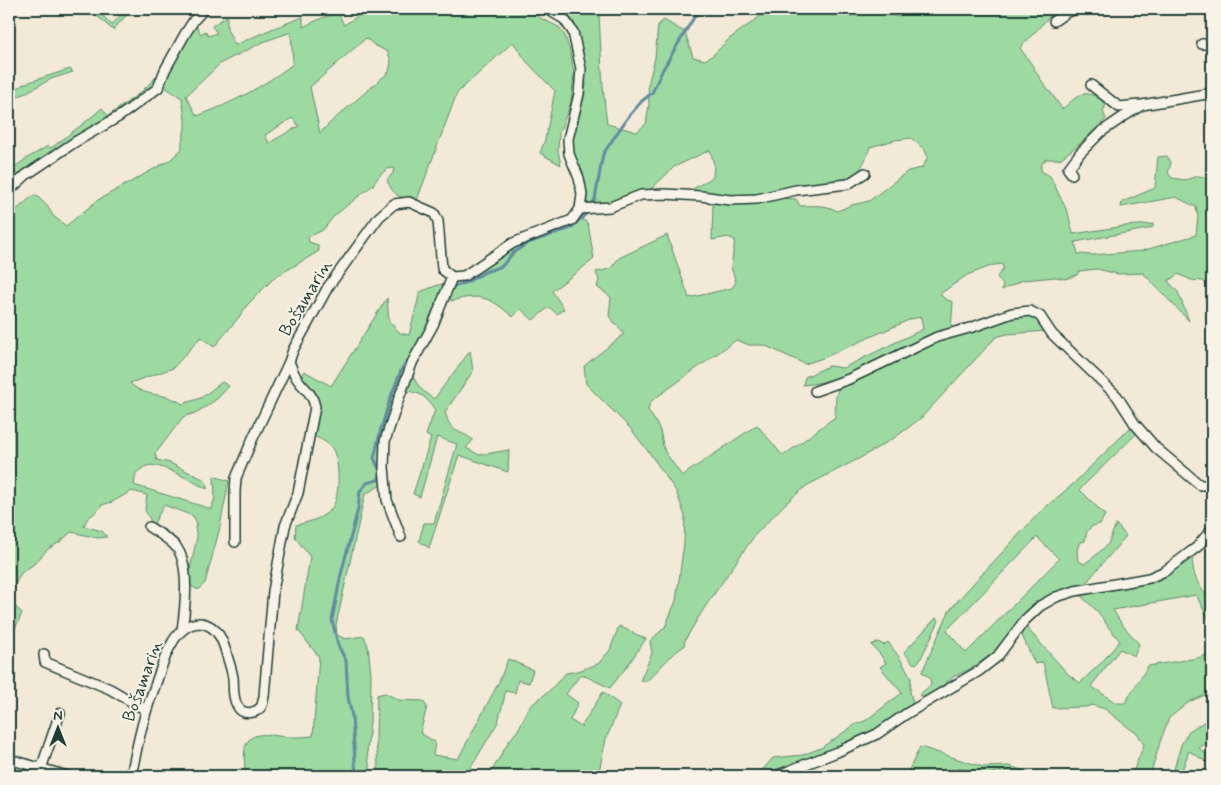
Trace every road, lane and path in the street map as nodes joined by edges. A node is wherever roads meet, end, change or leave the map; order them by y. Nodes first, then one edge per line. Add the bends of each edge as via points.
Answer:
1 (204, 9) edge
2 (547, 9) edge
3 (1077, 9) edge
4 (1054, 21) dead end
5 (1202, 44) dead end
6 (1212, 44) edge
7 (1091, 85) dead end
8 (1212, 93) edge
9 (1142, 104) junction
10 (865, 173) dead end
11 (1072, 174) dead end
12 (9, 190) edge
13 (580, 209) junction
14 (452, 277) junction
15 (289, 362) junction
16 (815, 390) dead end
17 (1212, 480) edge
18 (149, 527) dead end
19 (1212, 528) edge
20 (401, 538) dead end
21 (234, 542) dead end
22 (182, 630) junction
23 (44, 654) dead end
24 (146, 710) junction
25 (60, 713) dead end
26 (9, 759) edge
27 (41, 769) junction
28 (67, 776) edge
29 (131, 776) edge
30 (777, 776) edge

1 - 12 street via 185,34 158,88 26,175
2 - 13 street via 564,19 573,32 580,70 579,94 568,138 569,154 582,194
3 - 4 street
5 - 6 street
7 - 9 street via 1120,107
8 - 9 street
9 - 11 street via 1102,132 1068,169
10 - 13 street via 848,184 796,190 757,199 641,195 610,207
13 - 14 street via 572,220 513,243 464,276
14 - 15 street, Bošamarin via 442,269 438,222 434,213 409,202 394,204 380,217 328,287
14 - 20 street via 433,325 413,361 384,441 388,500
15 - 21 street via 236,478
15 - 22 street, Bošamarin via 297,379 314,399 315,407 298,493 285,526 273,591 264,696 258,710 252,713 238,708 224,644 215,630 201,623 188,625
16 - 17 street via 849,379 937,337 1012,313 1030,311 1040,316 1052,334 1116,396 1156,448 1200,485 1208,485
18 - 22 street via 177,548 183,561 185,610
19 - 30 street via 1197,547 1150,578 1056,596 1025,620 997,657 979,671 877,734
22 - 24 street, Bošamarin via 171,644
23 - 24 street via 44,662 110,689
24 - 29 street, Bošamarin
25 - 27 street
26 - 27 street
27 - 28 street

